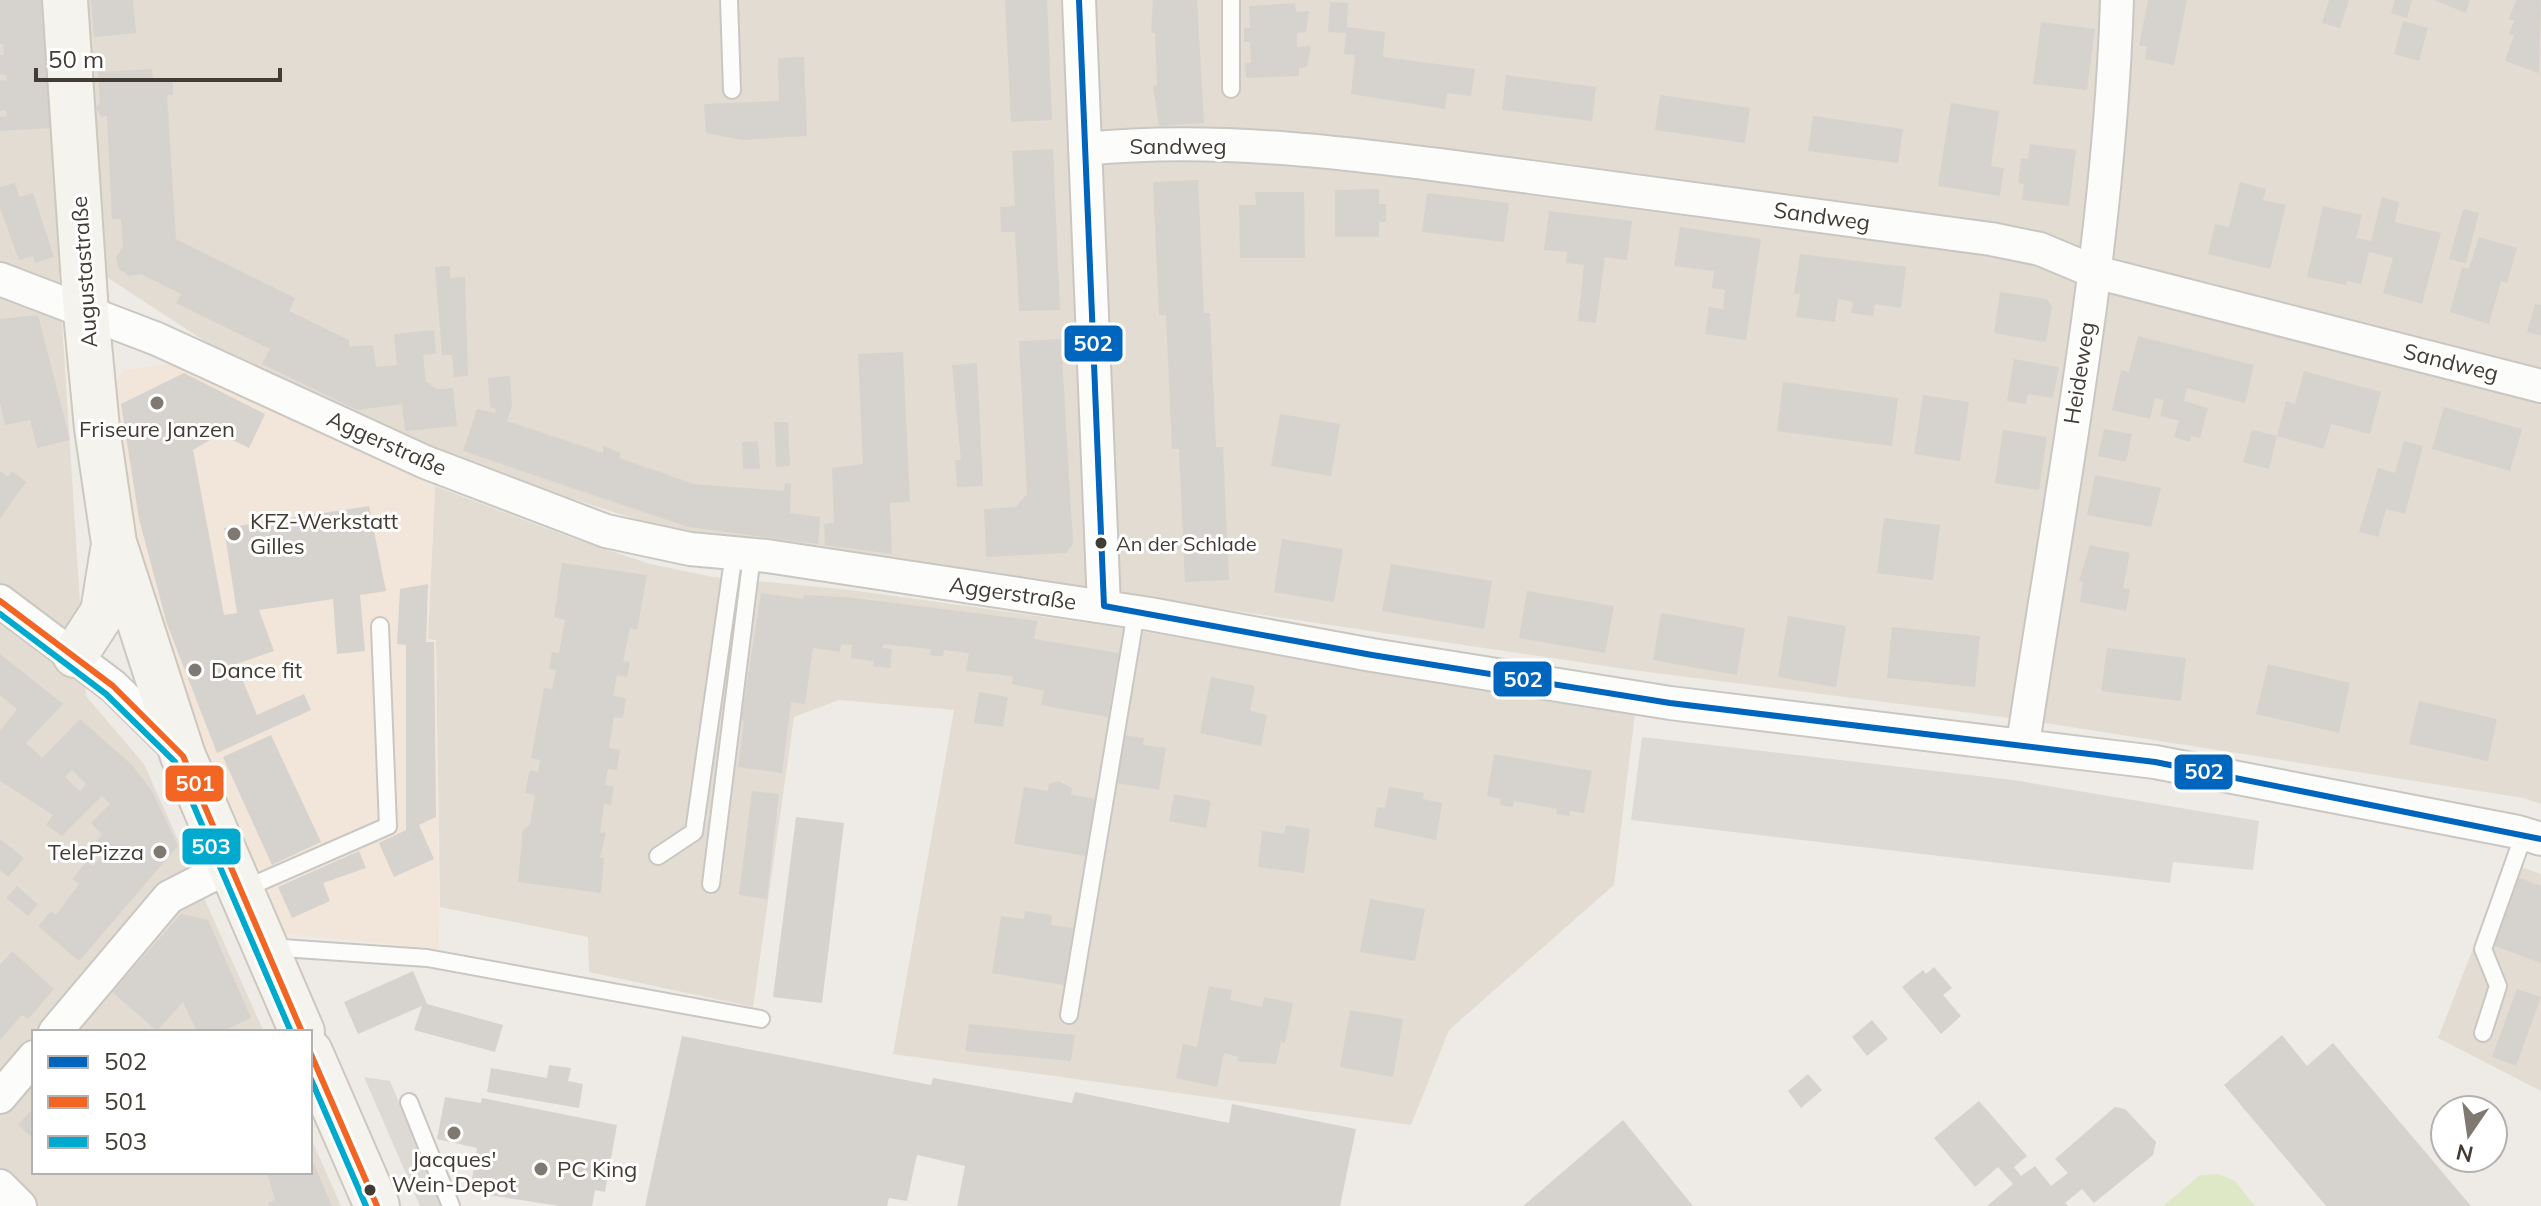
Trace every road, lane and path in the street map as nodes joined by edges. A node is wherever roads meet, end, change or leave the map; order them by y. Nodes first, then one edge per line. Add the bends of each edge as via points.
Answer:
1 (65, 0) edge
2 (729, 0) edge
3 (1079, 0) edge
4 (1231, 0) edge
5 (2117, 0) edge
6 (1231, 89) dead end
7 (732, 90) dead end
8 (1085, 149) junction
9 (2095, 272) junction
10 (0, 279) edge
11 (86, 313) junction
12 (2541, 386) edge
13 (114, 543) junction
14 (743, 554) junction
15 (0, 601) edge
16 (1104, 606) junction
17 (1136, 612) junction
18 (380, 626) dead end
19 (75, 655) junction
20 (2023, 744) junction
21 (183, 756) junction
22 (2532, 836) edge
23 (658, 856) dead end
24 (233, 879) junction
25 (711, 884) dead end
26 (264, 946) junction
27 (1069, 1015) dead end
28 (761, 1019) dead end
29 (57, 1030) edge
30 (301, 1030) edge
31 (2483, 1033) dead end
32 (312, 1057) edge
33 (32, 1059) edge
34 (0, 1097) edge
35 (409, 1102) dead end
36 (0, 1186) edge
37 (20, 1206) edge
38 (377, 1206) edge
39 (451, 1206) edge

1 - 11 main road, Augustastraße
2 - 7 lane
3 - 8 street
4 - 6 lane
5 - 9 street, Heideweg
8 - 9 street, Sandweg via 1244,147 1370,156 1991,239 2040,249
8 - 16 street
9 - 12 street, Sandweg
9 - 20 street, Heideweg
10 - 11 street, Aggerstraße
11 - 13 main road, Augustastraße
11 - 14 street, Aggerstraße via 157,339 425,462 606,531
13 - 19 main road, Augustastraße via 103,612
13 - 21 main road, Augustastraße
14 - 16 street, Aggerstraße
14 - 23 lane via 694,832
14 - 25 lane
15 - 19 street
16 - 17 street, Aggerstraße
17 - 20 street, Aggerstraße via 1670,703
17 - 27 lane
18 - 24 lane via 388,826
19 - 21 street
20 - 22 street, Aggerstraße via 2155,762
21 - 24 main road, Augustastraße
22 - 31 lane via 2483,949 2498,986
24 - 26 main road, Augustastraße
24 - 29 street via 169,897
26 - 28 lane via 427,958
26 - 30 main road, Augustastraße
32 - 38 main road
33 - 34 street
35 - 39 lane
36 - 37 street

